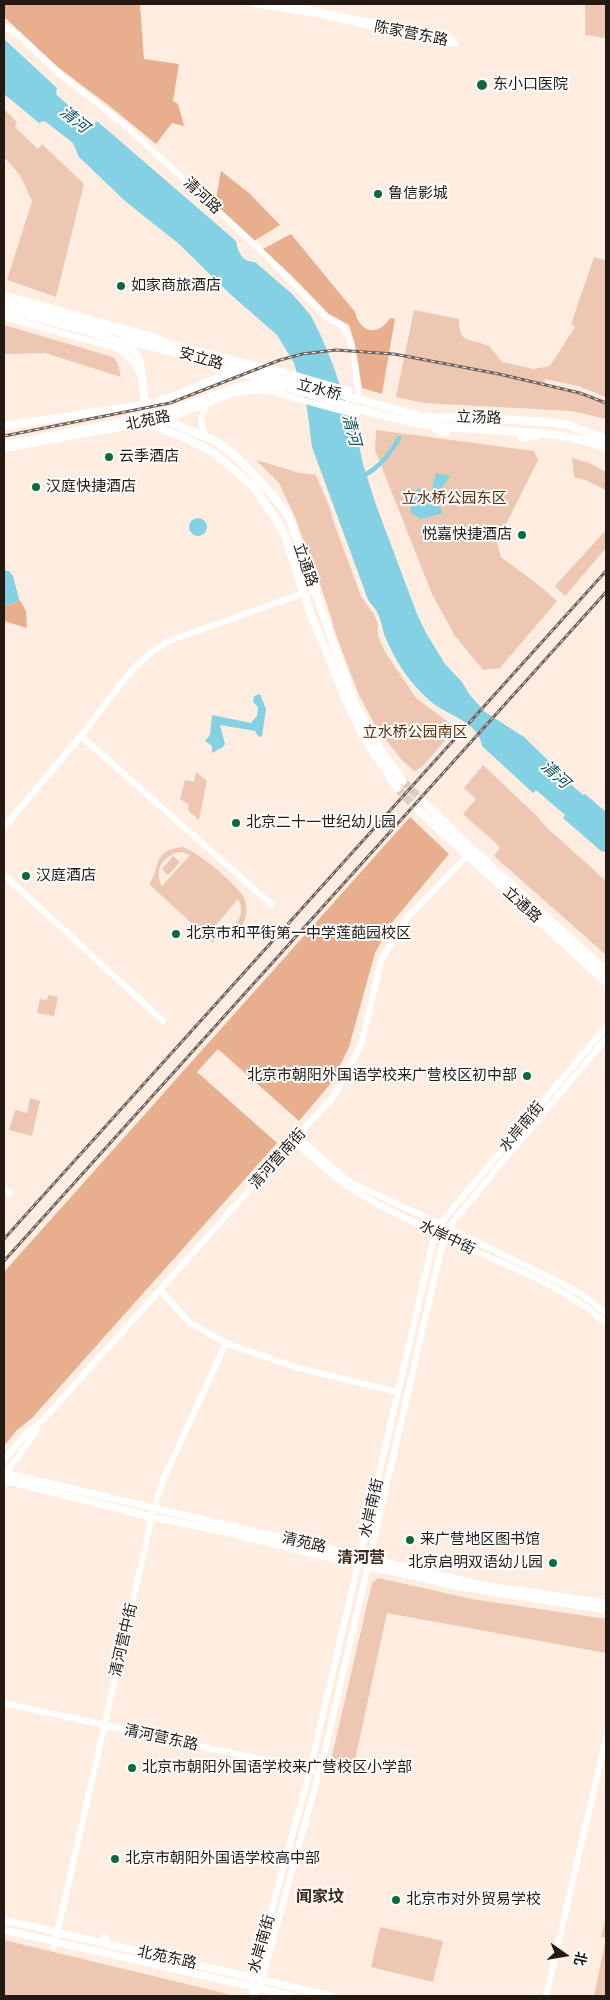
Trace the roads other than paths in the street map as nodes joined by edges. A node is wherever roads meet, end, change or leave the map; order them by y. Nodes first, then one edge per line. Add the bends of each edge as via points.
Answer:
1 (254, 4) edge
2 (284, 4) edge
3 (4, 26) edge
4 (4, 295) edge
5 (4, 303) edge
6 (4, 310) edge
7 (4, 317) edge
8 (110, 338) junction
9 (172, 345) junction
10 (228, 358) junction
11 (258, 365) junction
12 (241, 368) junction
13 (286, 372) joint
14 (141, 377) junction
15 (275, 380) junction
16 (285, 380) joint
17 (253, 390) joint
18 (289, 392) junction
19 (353, 397) junction
20 (209, 403) junction
21 (143, 405) junction
22 (467, 412) dead end
23 (357, 415) dead end
24 (537, 416) dead end
25 (456, 417) junction
26 (162, 419) junction
27 (147, 423) junction
28 (565, 424) junction
29 (427, 425) junction
30 (4, 426) edge
31 (446, 433) dead end
32 (546, 433) junction
33 (207, 437) junction
34 (522, 438) dead end
35 (606, 439) edge
36 (4, 445) edge
37 (606, 448) edge
38 (4, 449) edge
39 (277, 521) junction
40 (276, 534) dead end
41 (316, 588) junction
42 (303, 593) junction
43 (347, 716) dead end
44 (359, 727) junction
45 (81, 736) junction
46 (403, 781) tunnel mouth
47 (398, 788) tunnel mouth
48 (422, 801) tunnel mouth
49 (416, 808) tunnel mouth
50 (4, 827) edge
51 (464, 859) dead end
52 (4, 875) edge
53 (272, 905) dead end
54 (539, 910) junction
55 (554, 916) dead end
56 (567, 946) junction
57 (570, 956) dead end
58 (606, 971) edge
59 (606, 982) edge
60 (163, 1021) dead end
61 (606, 1027) edge
62 (606, 1040) edge
63 (296, 1139) junction
64 (4, 1188) edge
65 (10, 1193) dead end
66 (440, 1224) junction
67 (448, 1228) junction
68 (436, 1233) junction
69 (444, 1237) junction
70 (160, 1290) junction
71 (606, 1313) edge
72 (606, 1322) edge
73 (226, 1342) junction
74 (398, 1392) junction
75 (36, 1426) junction
76 (4, 1460) edge
77 (4, 1475) edge
78 (154, 1508) junction
79 (152, 1517) junction
80 (360, 1561) junction
81 (369, 1563) junction
82 (606, 1603) edge
83 (606, 1610) edge
84 (4, 1703) edge
85 (104, 1726) junction
86 (606, 1738) edge
87 (310, 1770) junction
88 (319, 1772) junction
89 (4, 1920) edge
90 (4, 1930) edge
91 (57, 1933) junction
92 (104, 1936) dead end
93 (54, 1945) junction
94 (109, 1946) junction
95 (252, 1977) junction
96 (262, 1980) junction
97 (250, 1986) junction
98 (260, 1988) junction
99 (324, 1989) dead end
100 (293, 1996) edge
101 (330, 1996) edge
102 (546, 1996) edge

1 - 2 street, 陈家营东路 via 455,43 447,38
3 - 19 street, 清河路 via 125,125 255,245 327,318 341,325 353,356
4 - 9 street, 安立路 via 152,336
5 - 9 main road, 安立路
6 - 8 main road, 安立路
7 - 14 street, 安立路 via 116,348 128,355
8 - 12 main road, 安立路
8 - 14 main road, 安立路 via 129,346 137,354
9 - 10 main road, 安立路
10 - 11 street, 安立路
10 - 12 main road, 安立路
11 - 13 street, 安立路
11 - 15 main road
12 - 15 main road, 安立路
12 - 21 main road, 北苑路 via 170,398
13 - 19 street, 立水桥
14 - 21 main road, 安立路
15 - 16 main road, 安立路
15 - 18 main road, 安立路
15 - 36 main road, 北苑路 via 247,384 148,417
16 - 19 main road, 立水桥
17 - 18 main road
17 - 20 street, 北苑路
18 - 19 main road, 立水桥
18 - 23 street, 立水桥
19 - 25 main road, 立汤路 via 424,417
19 - 29 main road, 立汤路
20 - 26 street, 北苑路
20 - 33 street via 201,420 201,428
21 - 26 main road, 立通路
21 - 27 main road, 安立路
21 - 30 main road, 北苑路
22 - 25 main road
24 - 28 main road
25 - 28 main road, 立汤路
26 - 27 street, 北苑路
26 - 33 main road, 立通路
27 - 38 street, 北苑路
27 - 39 main road, 立通路 via 214,452 254,487
28 - 35 main road, 立汤路
29 - 31 main road
29 - 32 main road, 立汤路
32 - 34 main road
32 - 37 main road, 立汤路
33 - 41 main road, 立通路 via 238,457 289,517
39 - 40 main road
39 - 42 main road, 立通路
41 - 42 street
41 - 46 main road, 立通路 via 355,705 379,748
42 - 44 main road, 立通路
42 - 45 street via 169,641 130,672
43 - 44 main road
44 - 47 main road, 立通路
45 - 50 street
45 - 53 street
48 - 54 main road, 立通路
49 - 56 main road, 立通路
51 - 63 street, 清河营南街 via 405,920 382,961 362,1042 352,1065 331,1099
52 - 60 street
54 - 55 main road
54 - 58 main road, 立通路
56 - 57 main road
56 - 59 main road, 立通路
61 - 66 street, 水岸南街
62 - 67 street, 水岸南街
63 - 66 street, 水岸中街 via 347,1180
63 - 68 street, 水岸中街 via 355,1190
63 - 70 street, 清河营南街
64 - 65 street
66 - 67 street, 水岸中街
66 - 68 street, 水岸南街
67 - 69 street, 水岸南街
67 - 71 street, 水岸中街 via 584,1296
68 - 69 street, 水岸中街
68 - 74 street, 水岸南街
69 - 72 street, 水岸中街 via 569,1295
69 - 81 street, 水岸南街
70 - 73 street via 189,1322
70 - 75 street, 清河营南街
73 - 74 street via 298,1368
73 - 78 street, 清河营中街 via 163,1480
74 - 80 street, 水岸南街
75 - 76 street, 清河营南街
75 - 77 street, 清河营南街 via 36,1432
77 - 78 main road, 清苑路
77 - 79 main road, 清苑路
78 - 79 street, 清河营中街
78 - 80 main road, 清苑路
79 - 80 main road, 清苑路
79 - 85 street, 清河营中街
80 - 81 main road, 清苑路
80 - 87 street, 水岸南街
81 - 82 main road, 清苑路 via 482,1586
81 - 83 main road, 清苑路 via 484,1591
81 - 88 street, 水岸南街
84 - 85 street, 清河营东路
85 - 87 street, 清河营东路
85 - 91 street, 清河营中街
86 - 102 street
87 - 88 street, 清河营东路
87 - 95 street, 水岸南街
88 - 96 street, 水岸南街
89 - 91 main road, 北苑东路
90 - 93 main road, 北苑东路
91 - 93 street, 清河营中街
91 - 94 main road, 北苑东路
92 - 94 main road
93 - 97 main road, 北苑东路
94 - 95 main road, 北苑东路
95 - 96 main road, 北苑东路
95 - 97 street, 水岸南街
96 - 98 street, 水岸南街
96 - 101 main road, 北苑东路
97 - 98 main road, 北苑东路
98 - 100 main road, 北苑东路
99 - 101 main road

